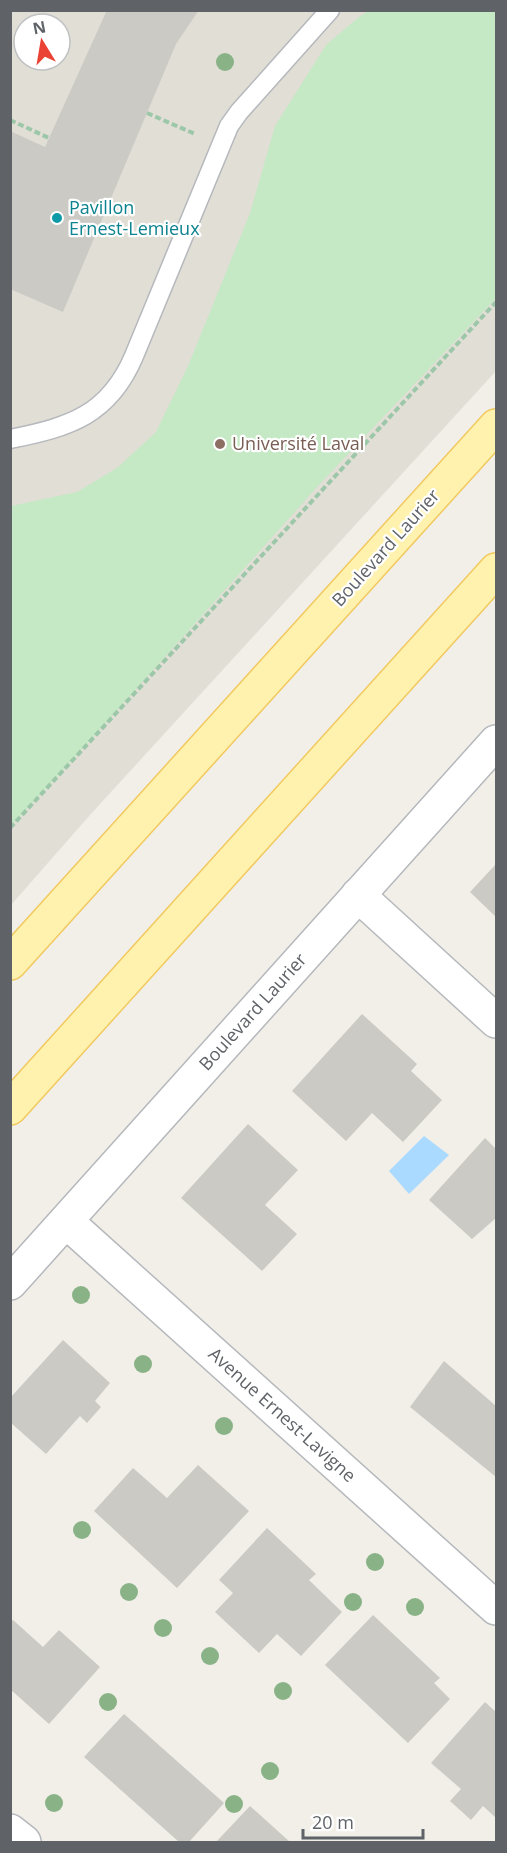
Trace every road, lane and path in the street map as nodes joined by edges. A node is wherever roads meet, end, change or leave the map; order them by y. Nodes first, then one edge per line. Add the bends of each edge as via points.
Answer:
1 (330, 10) edge
2 (147, 113) dead end
3 (10, 120) edge
4 (49, 138) dead end
5 (221, 144) junction
6 (496, 303) edge
7 (496, 426) edge
8 (10, 439) edge
9 (496, 570) edge
10 (496, 742) edge
11 (10, 828) edge
12 (358, 895) junction
13 (17, 954) edge
14 (496, 1021) edge
15 (10, 1108) edge
16 (67, 1222) junction
17 (10, 1283) edge
18 (496, 1608) edge
19 (10, 1831) edge
20 (24, 1842) edge

1 - 5 lane via 239,112
2 - 5 path
3 - 4 path
5 - 8 lane via 121,383 86,415
6 - 11 path
7 - 13 main road, Boulevard Laurier
9 - 15 main road
10 - 12 street, Boulevard Laurier
12 - 14 street
12 - 16 street, Boulevard Laurier
16 - 17 street, Boulevard Laurier
16 - 18 street, Avenue Ernest-Lavigne
19 - 20 street

